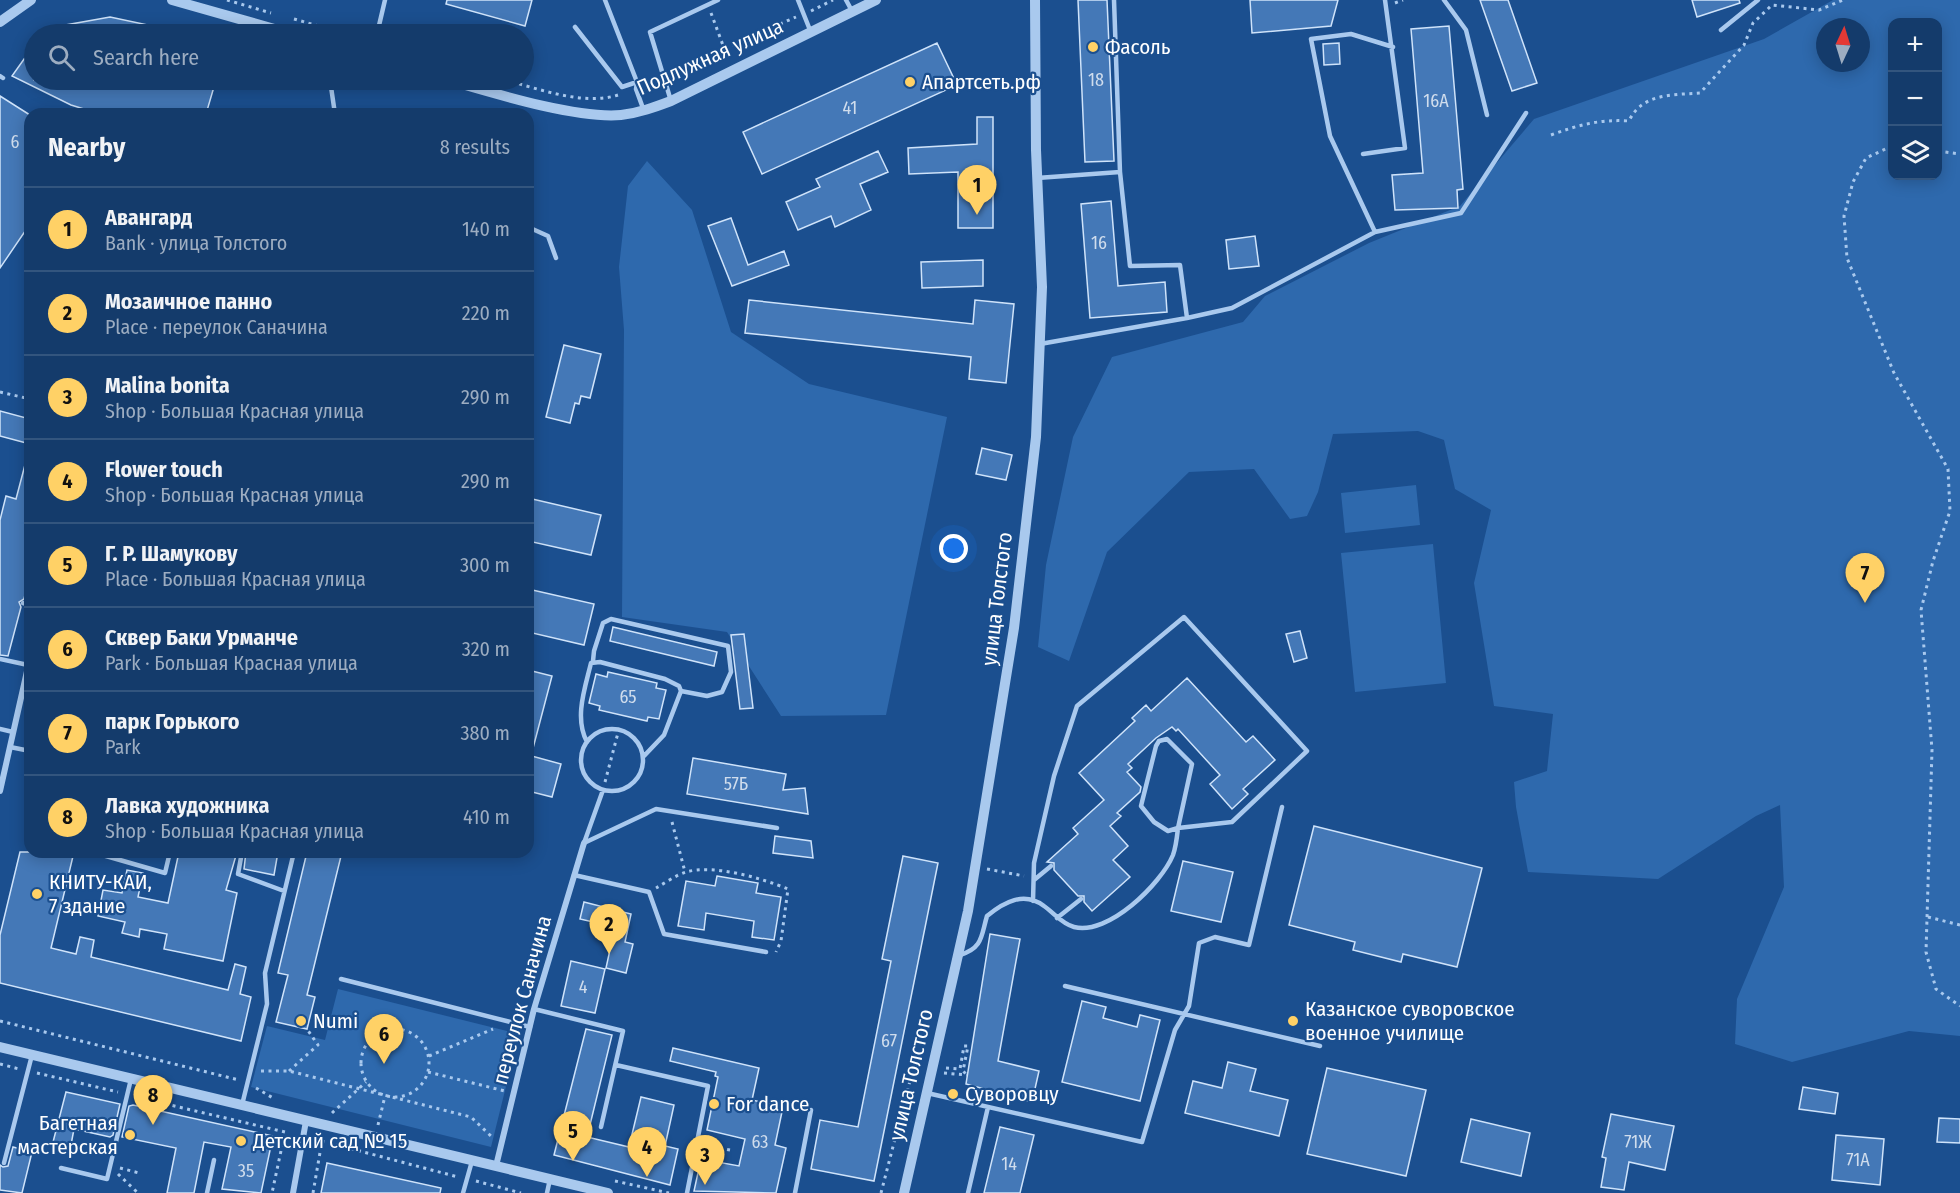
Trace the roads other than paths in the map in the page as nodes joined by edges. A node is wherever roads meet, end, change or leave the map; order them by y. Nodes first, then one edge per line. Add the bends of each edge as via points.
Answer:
1 (31, 0) edge
2 (172, 0) edge
3 (385, 0) edge
4 (605, 0) edge
5 (718, 0) edge
6 (798, 0) edge
7 (846, 0) edge
8 (876, 0) edge
9 (1035, 0) edge
10 (1114, 0) edge
11 (1385, 0) edge
12 (1444, 0) edge
13 (1758, 0) edge
14 (190, 3) edge
15 (852, 12) junction
16 (0, 22) edge
17 (259, 24) edge
18 (379, 24) edge
19 (575, 27) dead end
20 (1721, 30) dead end
21 (812, 33) junction
22 (1393, 47) junction
23 (638, 82) junction
24 (331, 90) edge
25 (484, 90) edge
26 (671, 101) junction
27 (334, 108) edge
28 (644, 111) junction
29 (1526, 113) dead end
30 (1487, 115) dead end
31 (1363, 154) dead end
32 (1120, 172) junction
33 (1037, 178) junction
34 (534, 230) edge
35 (1375, 232) junction
36 (556, 258) dead end
37 (1187, 318) junction
38 (1040, 344) junction
39 (0, 659) edge
40 (593, 661) junction
41 (24, 664) edge
42 (24, 683) edge
43 (681, 691) junction
44 (0, 729) edge
45 (13, 732) junction
46 (587, 742) junction
47 (10, 747) junction
48 (24, 750) edge
49 (644, 756) junction
50 (603, 790) junction
51 (0, 791) edge
52 (1282, 807) dead end
53 (777, 828) dead end
54 (1178, 828) junction
55 (584, 843) junction
56 (113, 858) edge
57 (169, 858) edge
58 (241, 858) edge
59 (292, 858) edge
60 (1051, 866) dead end
61 (574, 875) junction
62 (1034, 880) junction
63 (284, 891) junction
64 (1081, 899) dead end
65 (1033, 901) junction
66 (1057, 918) junction
67 (765, 952) road end
68 (958, 956) junction
69 (341, 979) dead end
70 (1065, 986) dead end
71 (534, 1009) junction
72 (1182, 1014) junction
73 (530, 1028) junction
74 (1320, 1046) dead end
75 (0, 1047) edge
76 (32, 1055) junction
77 (615, 1065) junction
78 (130, 1079) junction
79 (927, 1093) junction
80 (242, 1105) junction
81 (988, 1107) junction
82 (811, 1110) dead end
83 (306, 1121) junction
84 (601, 1127) dead end
85 (214, 1160) dead end
86 (472, 1160) junction
87 (4, 1163) dead end
88 (496, 1166) junction
89 (62, 1168) dead end
90 (550, 1179) junction
91 (208, 1193) edge
92 (293, 1193) edge
93 (464, 1193) edge
94 (547, 1193) edge
95 (608, 1193) edge
96 (687, 1193) edge
97 (795, 1193) edge
98 (904, 1193) edge
99 (968, 1193) edge

1 - 16 street
2 - 14 street
3 - 18 lane
4 - 23 lane
5 - 26 lane via 650,32
6 - 21 lane
7 - 15 lane
8 - 15 street, Подлужная улица
9 - 33 street, улица Толстого
10 - 32 lane
11 - 22 lane
12 - 30 lane via 1466,30
13 - 20 lane
14 - 17 street
15 - 21 street, Подлужная улица
19 - 23 lane via 622,87
21 - 26 street, Подлужная улица
22 - 31 lane via 1405,148
22 - 35 lane via 1351,34 1311,39 1330,136
23 - 28 lane via 636,89
24 - 27 lane
25 - 28 street, Подлужная улица via 595,114
26 - 28 street, Подлужная улица
29 - 35 lane via 1461,213
32 - 33 lane
32 - 37 lane via 1130,266 1180,266
33 - 38 street, улица Толстого via 1042,287
34 - 36 lane via 548,236
35 - 37 lane via 1232,308
37 - 38 lane
38 - 68 street, улица Толстого via 1036,437 1014,628
39 - 41 lane
40 - 43 lane via 666,679
40 - 43 lane via 603,623 611,619 728,646 730,672 722,692 706,696
40 - 46 lane via 580,711
42 - 45 street
43 - 49 lane via 664,735
44 - 45 lane
45 - 47 street
46 - 49 lane via 597,732 619,729 635,737
46 - 50 lane via 581,754 583,772
47 - 48 lane
47 - 51 street
49 - 50 lane via 633,784 624,789
50 - 55 lane
52 - 72 lane via 1249,945 1215,937 1199,944 1189,1006
53 - 55 lane via 656,809
54 - 54 lane via 1192,764 1167,739 1155,746 1141,806 1168,831
54 - 62 lane via 1232,822 1307,751 1184,617 1077,706 1054,776 1034,863
54 - 66 lane via 1173,854 1162,874 1136,902 1092,928 1073,927
55 - 61 street, переулок Саначина
56 - 57 lane via 165,873
58 - 63 lane via 238,874
59 - 63 lane
60 - 62 lane
61 - 67 lane via 649,892 664,934
61 - 71 street, переулок Саначина
62 - 65 lane
63 - 80 lane via 265,974 267,1004
64 - 66 lane
65 - 66 lane
65 - 68 lane via 1010,900 990,913 981,944
68 - 79 street, улица Толстого
69 - 73 lane
70 - 72 lane
71 - 73 street, переулок Саначина
71 - 77 lane via 623,1031
72 - 74 lane
72 - 81 lane via 1142,1142
73 - 88 street, переулок Саначина
75 - 76 street
76 - 78 street
76 - 87 lane
77 - 84 lane
77 - 96 lane via 708,1086
78 - 80 street
78 - 89 lane via 107,1179
79 - 81 lane
79 - 98 street, улица Толстого
80 - 83 street
81 - 99 lane
82 - 97 lane
83 - 86 street
83 - 92 street
85 - 91 lane
86 - 88 street
86 - 93 lane
88 - 90 street
90 - 94 lane
90 - 95 street

